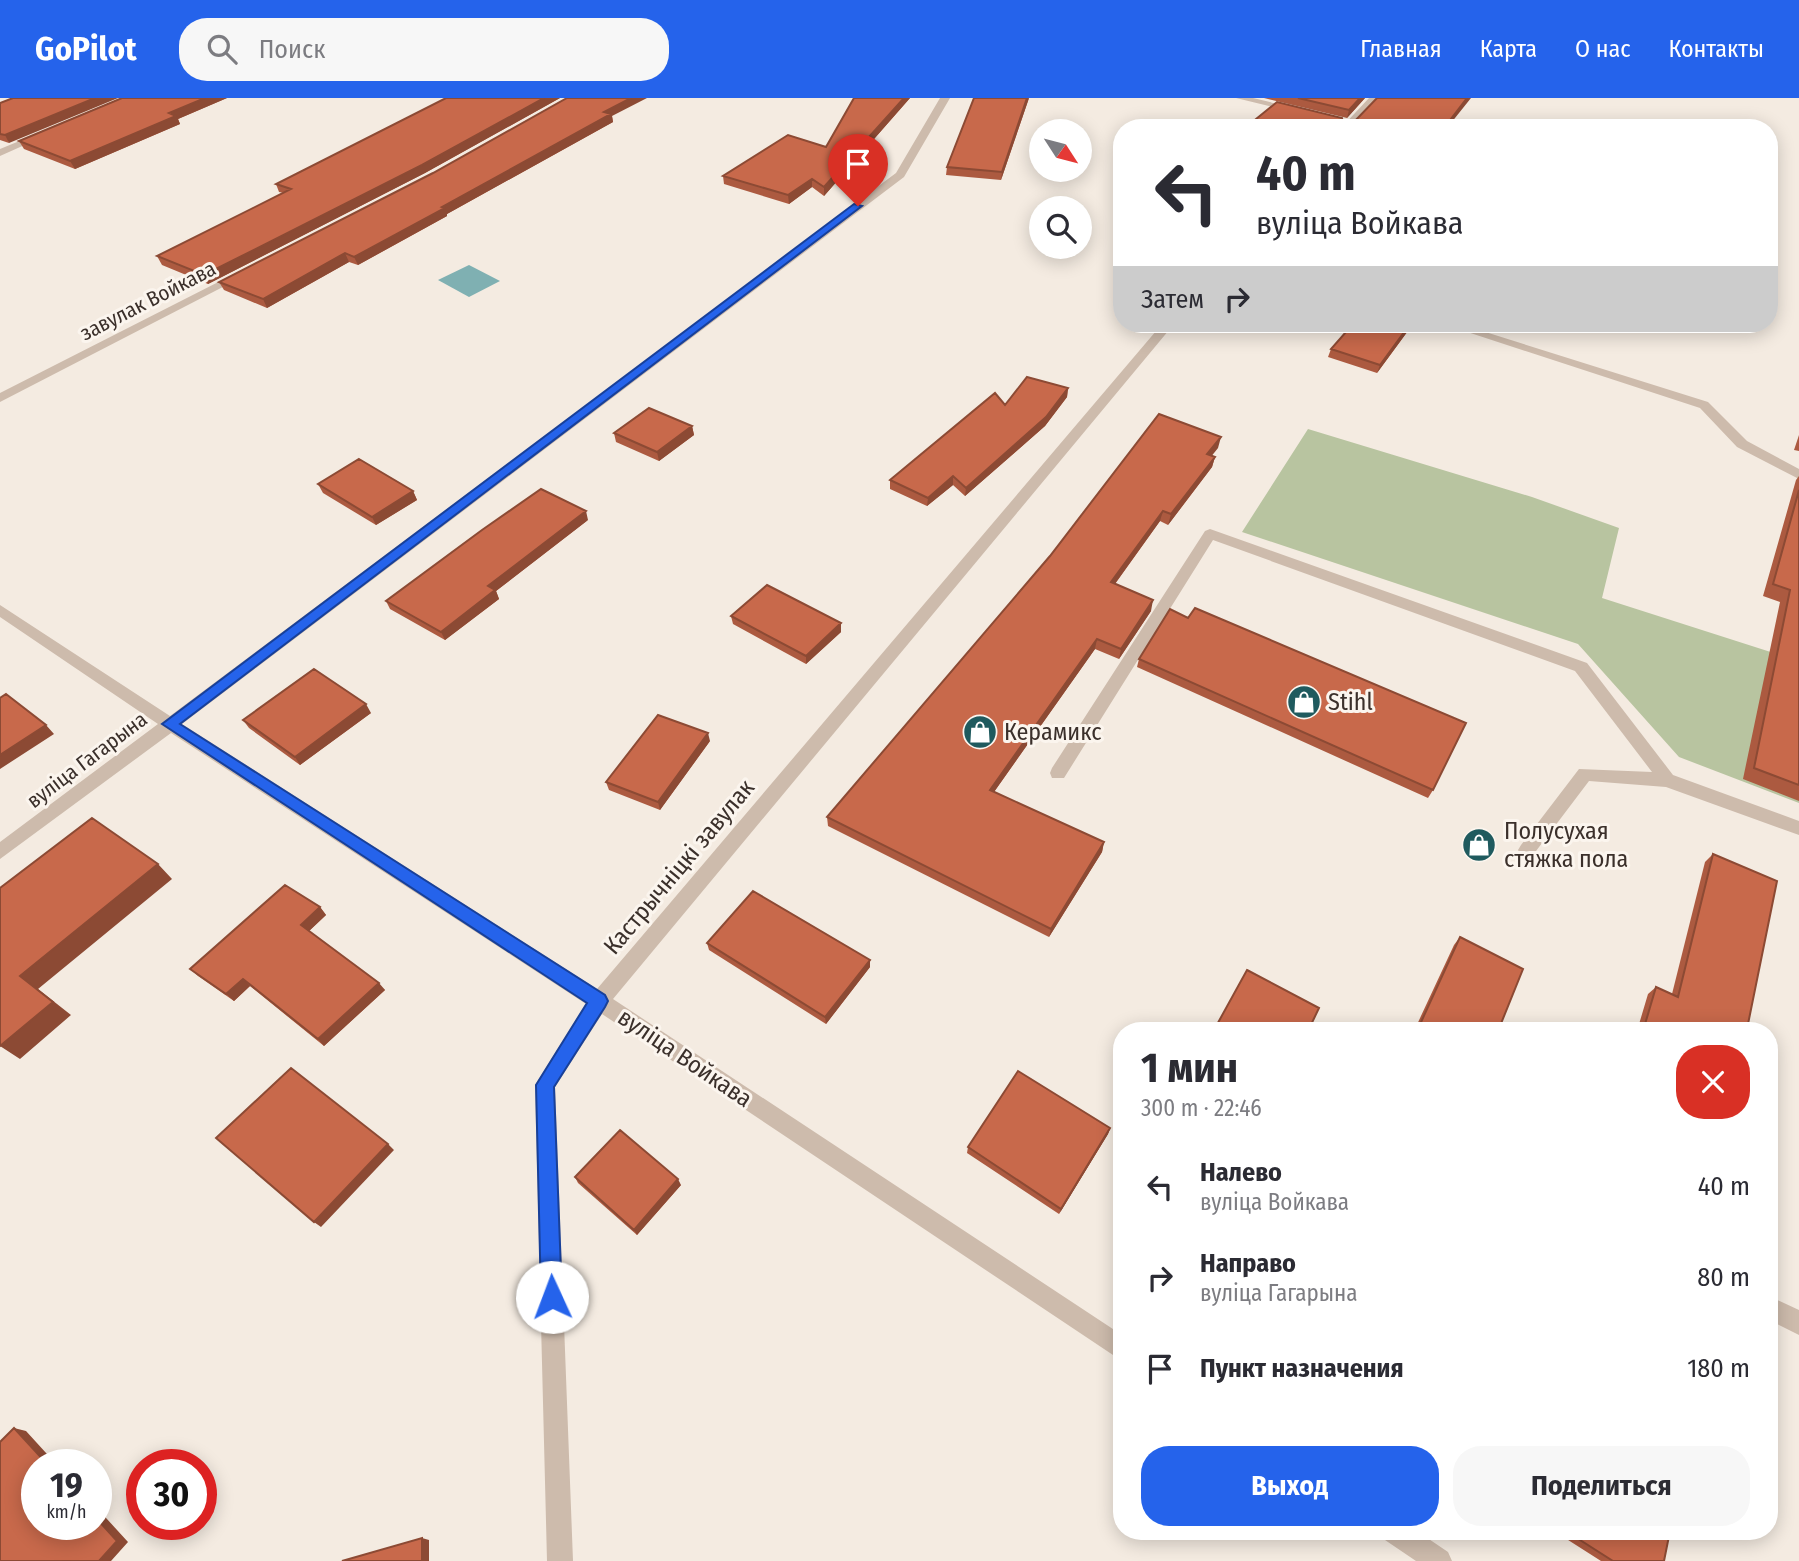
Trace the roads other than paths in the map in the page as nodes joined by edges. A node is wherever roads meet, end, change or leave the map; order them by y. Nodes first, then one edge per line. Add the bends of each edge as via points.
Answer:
1 (945, 98) edge
2 (1241, 98) edge
3 (1374, 98) edge
4 (1324, 119) edge
5 (1354, 119) edge
6 (48, 133) edge
7 (0, 153) edge
8 (258, 266) edge
9 (1160, 333) edge
10 (1477, 333) edge
11 (0, 398) edge
12 (1799, 475) edge
13 (0, 610) edge
14 (170, 724) junction
15 (1058, 773) dead end
16 (1667, 779) junction
17 (1799, 828) edge
18 (1527, 850) dead end
19 (0, 852) edge
20 (599, 1001) junction
21 (1778, 1312) edge
22 (1799, 1323) edge
23 (1113, 1343) edge
24 (1408, 1540) edge
25 (560, 1561) edge
26 (1439, 1561) edge

1 - 14 street, вуліца Гагарына via 900,175
2 - 4 street
3 - 5 street
6 - 7 street
8 - 11 street, завулак Войкава
9 - 20 street, Кастрычніцкі завулак
10 - 12 street via 1704,405 1742,444
13 - 14 street, вуліца Войкава
14 - 19 street, вуліца Гагарына
14 - 20 street, вуліца Войкава
15 - 16 street via 1210,534 1581,667
16 - 17 street
16 - 18 street via 1585,774
20 - 23 street, вуліца Войкава
20 - 25 street, Кастрычніцкі завулак via 545,1085
21 - 22 street
24 - 26 street

